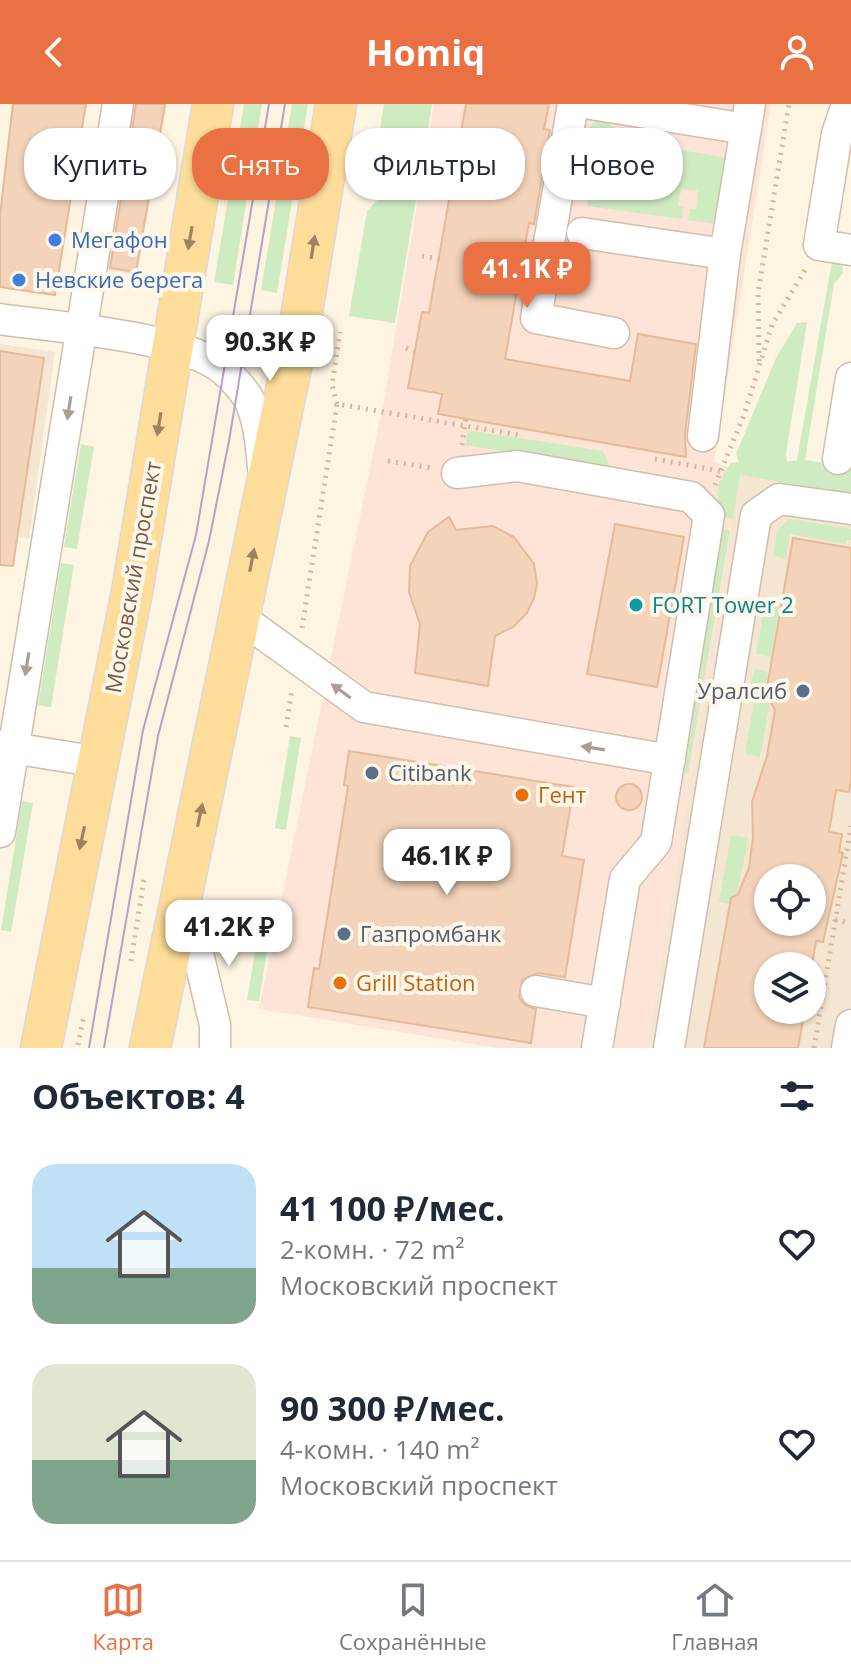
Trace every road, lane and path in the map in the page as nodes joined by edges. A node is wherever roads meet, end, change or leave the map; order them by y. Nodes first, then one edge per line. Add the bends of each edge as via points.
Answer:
1 (118, 104) edge
2 (213, 104) edge
3 (336, 104) edge
4 (573, 104) edge
5 (591, 104) edge
6 (789, 104) edge
7 (847, 104) edge
8 (748, 116) edge
9 (582, 233) dead end
10 (819, 245) junction
11 (851, 250) edge
12 (725, 254) junction
13 (422, 256) dead end
14 (445, 260) dead end
15 (0, 319) edge
16 (81, 331) junction
17 (340, 332) dead end
18 (614, 333) dead end
19 (172, 347) junction
20 (406, 348) dead end
21 (415, 351) dead end
22 (760, 366) junction
23 (851, 378) edge
24 (337, 404) junction
25 (396, 414) dead end
26 (703, 436) dead end
27 (838, 459) dead end
28 (388, 461) dead end
29 (457, 473) joint
30 (265, 494) junction
31 (851, 509) edge
32 (709, 515) junction
33 (241, 618) junction
34 (297, 659) junction
35 (286, 727) dead end
36 (7, 747) edge
37 (670, 760) junction
38 (99, 762) junction
39 (851, 826) edge
40 (0, 832) edge
41 (183, 891) junction
42 (835, 920) junction
43 (850, 923) edge
44 (536, 991) dead end
45 (605, 1003) junction
46 (851, 1025) edge
47 (41, 1048) edge
48 (150, 1048) edge
49 (215, 1048) edge
50 (597, 1048) edge
51 (669, 1048) edge
52 (814, 1048) edge
53 (847, 1048) edge

1 - 16 street
2 -> 19 main road, Московский проспект
30 -> 3 main road
4 - 18 street via 536,318
5 - 8 street
6 - 22 path via 758,293
7 - 10 street
8 - 12 street
9 - 12 street
10 - 11 street
10 - 22 path via 772,325
12 - 26 street
13 - 14 path
15 - 16 street
16 - 19 street
16 -> 36 street
17 - 24 path via 332,385
19 - 30 street via 206,359 249,399 262,449
19 -> 38 main road, Московский проспект
20 - 21 path
22 - 32 path via 711,493
23 - 27 street
24 - 25 path
24 - 34 path
28 - 29 path
29 - 32 street via 517,466 691,497
33 -> 30 main road
31 - 51 street via 779,499 756,515
32 - 37 street
33 - 34 street
41 -> 33 main road
34 - 35 path
37 -> 34 street via 389,714 351,699
36 - 38 street
36 - 40 street
37 - 45 street via 656,842 625,879
38 -> 47 main road, Московский проспект
39 - 42 path
41 - 48 main road
41 - 49 street via 212,1010
42 - 43 path
42 - 52 path
44 - 45 street
45 - 50 street
46 - 53 street

